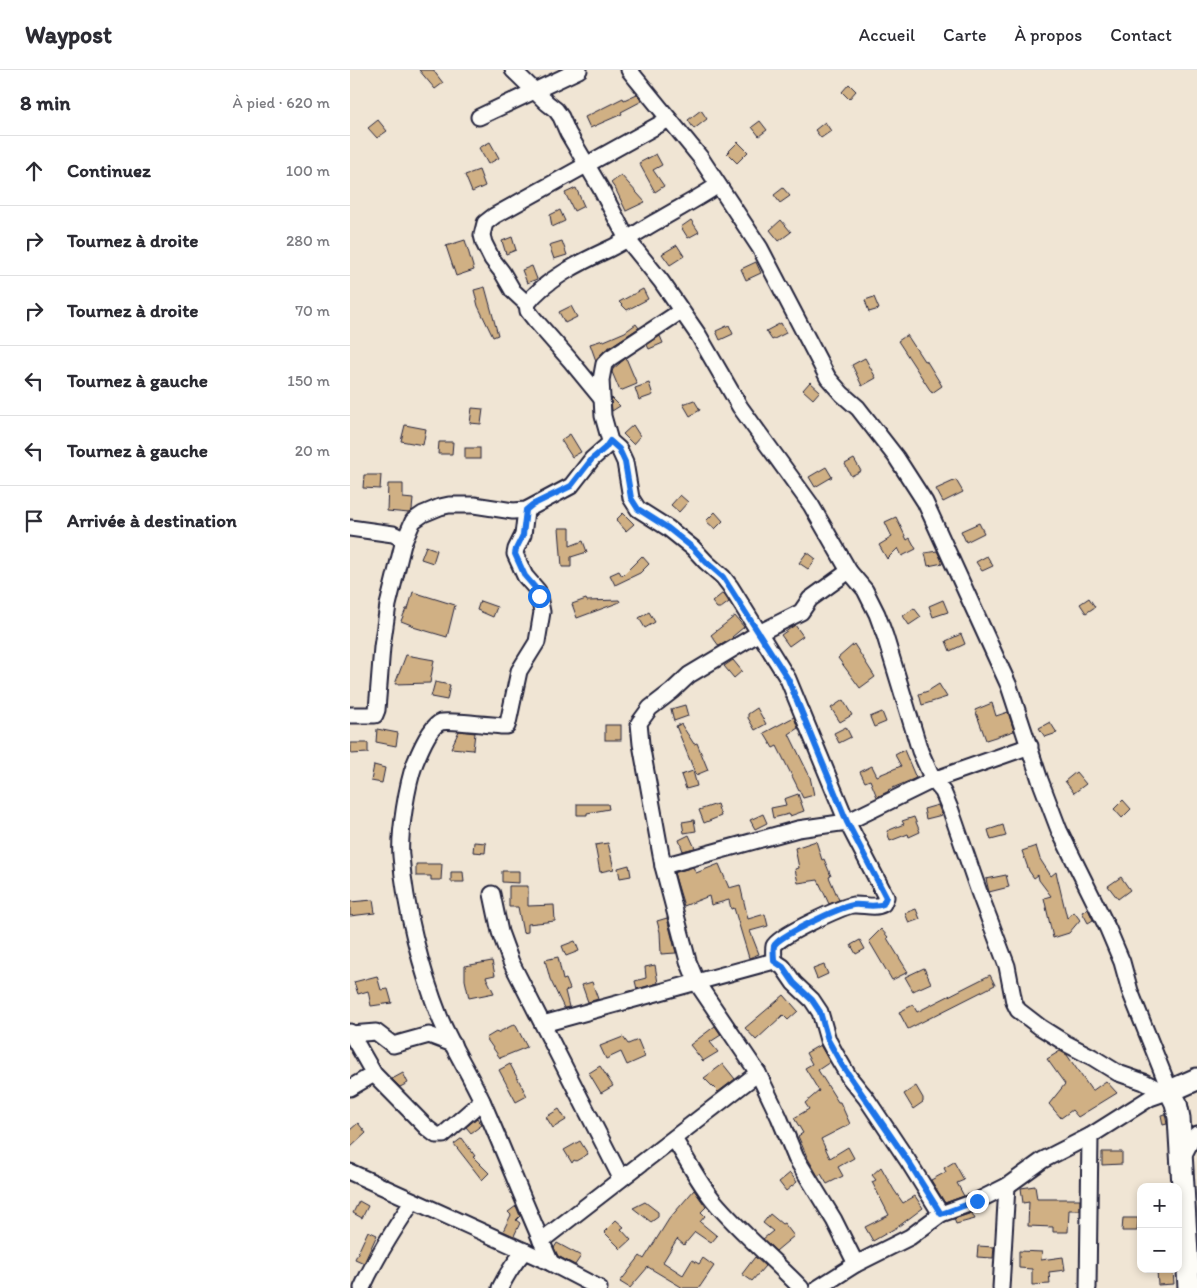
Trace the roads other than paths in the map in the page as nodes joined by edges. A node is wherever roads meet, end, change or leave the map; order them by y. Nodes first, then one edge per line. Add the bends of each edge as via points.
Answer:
1 (513, 70) edge
2 (579, 70) edge
3 (629, 70) edge
4 (535, 92) junction
5 (479, 117) dead end
6 (669, 119) junction
7 (586, 165) junction
8 (718, 185) junction
9 (626, 239) junction
10 (527, 304) junction
11 (682, 312) junction
12 (602, 399) junction
13 (610, 441) junction
14 (526, 510) junction
15 (350, 528) edge
16 (403, 544) junction
17 (849, 571) junction
18 (759, 633) junction
19 (350, 715) edge
20 (1030, 746) junction
21 (933, 780) junction
22 (847, 822) junction
23 (663, 866) junction
24 (492, 894) dead end
25 (774, 961) junction
26 (697, 983) junction
27 (542, 1024) junction
28 (351, 1033) edge
29 (453, 1044) junction
30 (758, 1073) junction
31 (374, 1074) junction
32 (1197, 1079) edge
33 (350, 1088) edge
34 (1167, 1092) junction
35 (482, 1101) junction
36 (1197, 1134) edge
37 (1090, 1136) junction
38 (674, 1139) junction
39 (1182, 1159) junction
40 (350, 1172) edge
41 (621, 1178) junction
42 (1007, 1186) junction
43 (413, 1201) junction
44 (941, 1214) junction
45 (541, 1241) junction
46 (525, 1251) junction
47 (551, 1263) junction
48 (856, 1264) junction
49 (362, 1288) edge
50 (500, 1288) edge
51 (599, 1288) edge
52 (801, 1288) edge
53 (818, 1288) edge
54 (1001, 1288) edge
55 (1088, 1288) edge
56 (1189, 1288) edge

1 - 4 street
2 - 4 street
3 - 6 street
4 - 5 street
4 - 7 street via 556,110
6 - 7 street
6 - 8 street
7 - 9 street
7 - 10 street via 485,223 484,244 513,292
8 - 9 street via 696,201
8 - 20 street via 760,248 828,378 858,408 896,457 925,502 1009,686
9 - 10 street via 576,266 540,290
9 - 11 street via 662,281
10 - 12 street via 535,320
11 - 12 street via 604,364
11 - 17 street via 740,407 811,505
12 - 13 street
13 - 14 street via 571,486
13 - 18 street via 619,449 625,462 631,498 638,509 668,528 723,577
14 - 16 street via 474,505 440,507 413,522
14 - 29 street via 523,535 515,554 525,576 538,591 542,612 538,642 519,670 508,723 506,726 453,722 436,725 412,770 404,808 400,854 407,897 420,958
15 - 16 street via 393,534 401,538
16 - 19 street via 388,605 377,710 375,715
17 - 18 street via 816,594 801,612
17 - 21 street via 865,590 877,614 920,751
18 - 22 street via 788,679
18 - 23 street via 689,675 650,708 639,723
20 - 21 street
20 - 34 street via 1059,830 1122,962
21 - 22 street
21 - 34 street via 943,792 951,811 1007,966 1018,1010 1040,1028 1118,1073
22 - 23 street via 798,829
22 - 25 street via 886,901 879,906 852,905 789,933 774,946
23 - 26 street via 688,961
24 - 27 street via 500,932 511,962
25 - 26 street
25 - 44 street via 783,967 820,1012 828,1040 840,1061
26 - 27 street
26 - 30 street
27 - 41 street
28 - 29 street via 376,1032 393,1045 429,1035
28 - 31 street
29 - 35 street
30 - 38 street
30 - 48 street via 796,1158 834,1220
31 - 33 street
31 - 35 street via 436,1135 443,1135
32 - 34 street
34 - 37 street via 1150,1098
34 - 39 street via 1176,1103
35 - 45 street
36 - 39 street
37 - 42 street via 1043,1160
37 - 55 street
38 - 41 street
38 - 52 street via 712,1199
39 - 56 street
40 - 43 street
41 - 45 street
42 - 44 street
42 - 54 street
43 - 46 street
43 - 49 street
44 - 48 street via 910,1237
45 - 47 street
46 - 47 street
46 - 50 street via 505,1276
47 - 51 street
48 - 53 street

